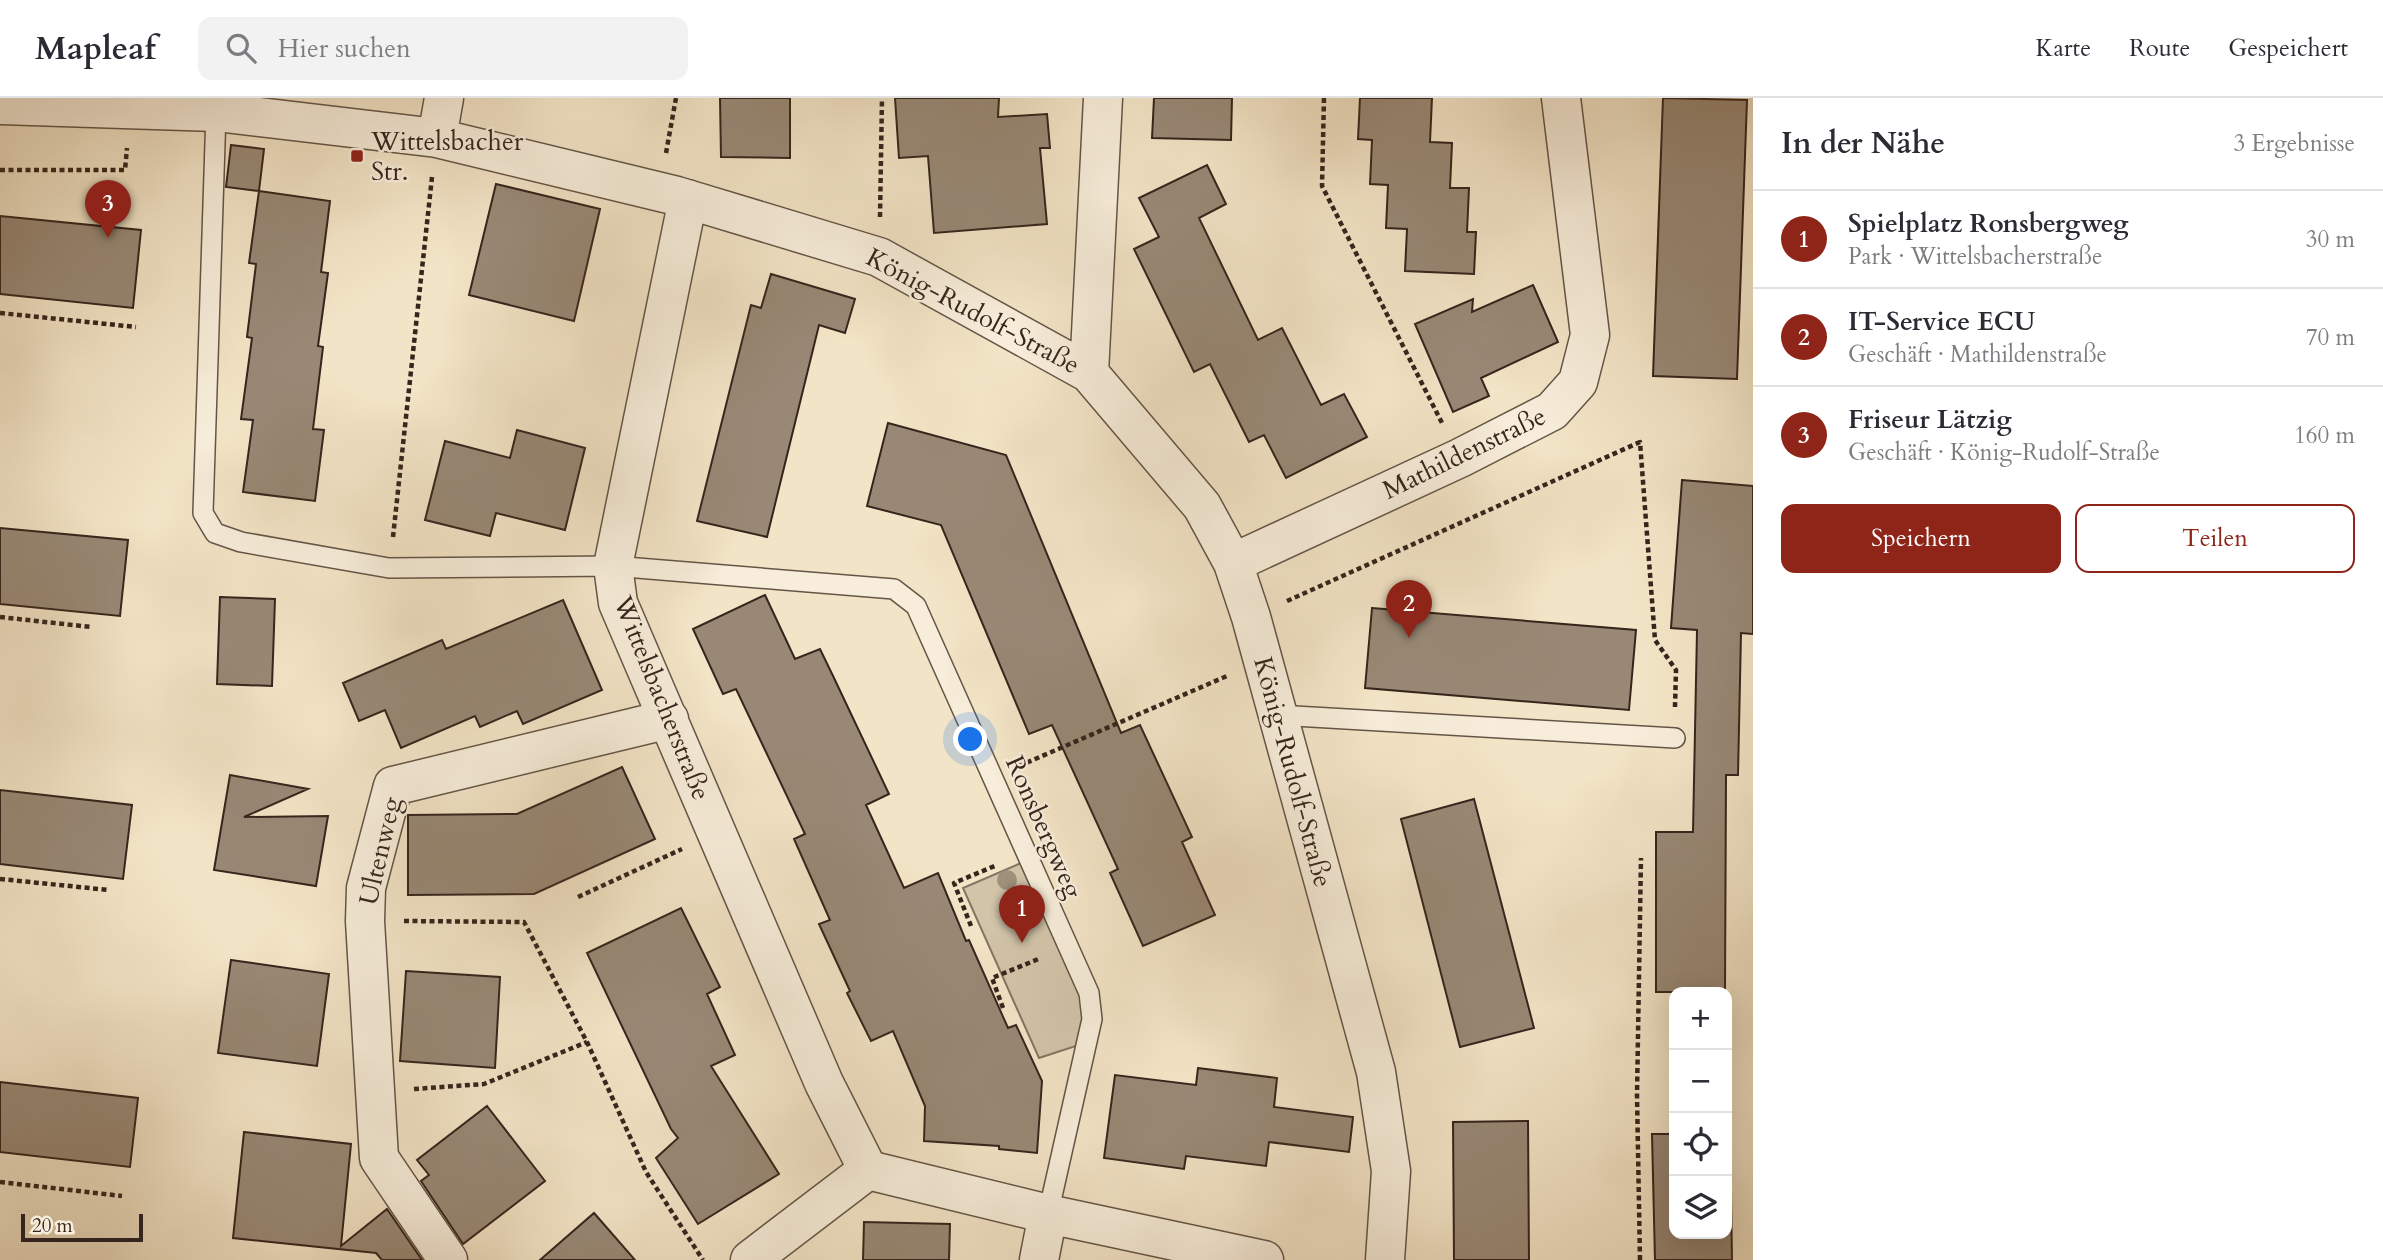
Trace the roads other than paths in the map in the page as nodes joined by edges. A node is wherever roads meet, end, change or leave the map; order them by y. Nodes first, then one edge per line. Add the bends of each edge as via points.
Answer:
1 (444, 98) edge
2 (1103, 98) edge
3 (1561, 98) edge
4 (0, 105) edge
5 (216, 112) junction
6 (437, 138) junction
7 (673, 196) junction
8 (1089, 373) junction
9 (1233, 563) junction
10 (613, 566) junction
11 (1277, 715) junction
12 (669, 719) junction
13 (1675, 738) road end
14 (868, 1170) junction
15 (1048, 1213) junction
16 (448, 1260) edge
17 (750, 1260) edge
18 (1040, 1260) edge
19 (1264, 1260) edge
20 (1384, 1260) edge

1 - 6 street
2 - 8 street
3 - 9 street, Mathildenstraße via 1590,335 1578,382 1552,411
4 - 5 street, König-Rudolf-Straße
5 - 6 street, König-Rudolf-Straße
5 - 10 lane, Ronsbergweg via 203,513 215,533 241,542 389,568
6 - 7 street, König-Rudolf-Straße
7 - 8 street, König-Rudolf-Straße via 879,257
7 - 10 street, Wittelsbacherstraße
8 - 9 street, König-Rudolf-Straße via 1202,506
9 - 11 street, König-Rudolf-Straße
10 - 12 street, Wittelsbacherstraße via 618,603
10 - 15 lane, Ronsbergweg via 894,589 916,606 1089,993 1092,1019
11 - 13 lane
11 - 20 street, König-Rudolf-Straße via 1376,1072 1391,1171
12 - 14 street, Wittelsbacherstraße via 824,1083
12 - 16 street, Ultenweg via 393,786 366,888 379,1158
14 - 15 street
14 - 17 street
15 - 18 street
15 - 19 street

